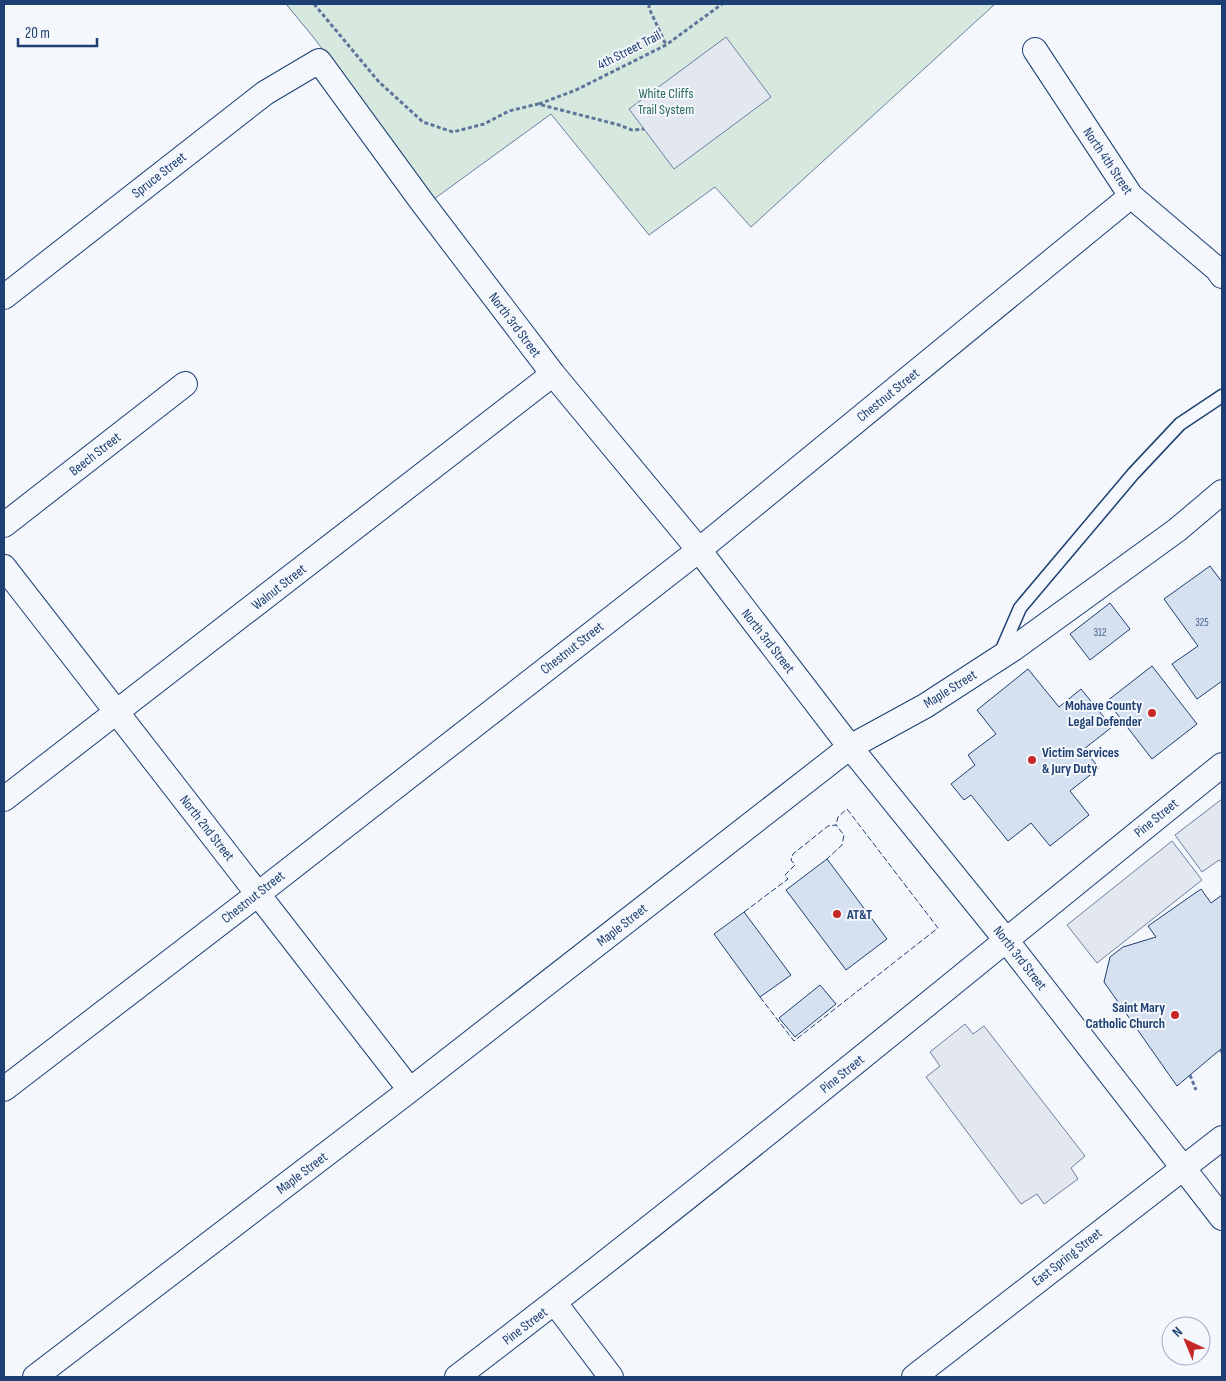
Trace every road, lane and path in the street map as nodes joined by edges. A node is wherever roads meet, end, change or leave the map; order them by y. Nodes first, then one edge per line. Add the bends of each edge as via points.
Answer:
1 (314, 4) edge
2 (649, 4) edge
3 (722, 4) edge
4 (666, 45) junction
5 (1035, 50) dead end
6 (319, 61) joint
7 (538, 104) junction
8 (644, 129) dead end
9 (1131, 196) junction
10 (1222, 276) edge
11 (4, 297) edge
12 (553, 374) junction
13 (186, 384) dead end
14 (1222, 396) edge
15 (1222, 492) edge
16 (4, 525) edge
17 (699, 550) junction
18 (4, 567) edge
19 (998, 659) junction
20 (117, 712) junction
21 (850, 747) junction
22 (1222, 765) edge
23 (4, 799) edge
24 (258, 894) junction
25 (1006, 940) junction
26 (1190, 1075) dead end
27 (4, 1088) edge
28 (410, 1090) junction
29 (1196, 1090) dead end
30 (1222, 1138) edge
31 (1183, 1168) junction
32 (1222, 1218) edge
33 (555, 1303) junction
34 (36, 1377) edge
35 (457, 1377) edge
36 (611, 1377) edge
37 (914, 1377) edge

1 - 7 path, 4th Street Trail via 380,82 423,122 453,132 484,124 508,111
2 - 4 path
3 - 4 path, 4th Street Trail
4 - 7 path, 4th Street Trail via 576,90
5 - 9 street, North 4th Street
6 - 11 street, Spruce Street via 265,93
6 - 12 street, North 3rd Street
7 - 8 path via 632,130
9 - 10 street, North 4th Street
9 - 17 street, Chestnut Street
12 - 17 street, North 3rd Street
12 - 20 street, Walnut Street
13 - 16 street, Beech Street
14 - 19 lane via 1180,424 1133,474 1020,608
15 - 19 street, Maple Street via 1178,530
17 - 21 street, North 3rd Street
17 - 24 street, Chestnut Street
18 - 20 street, North 2nd Street
19 - 21 street, Maple Street via 925,706
20 - 23 street, Walnut Street
20 - 24 street, North 2nd Street
21 - 25 street, North 3rd Street
21 - 28 street, Maple Street
22 - 25 street, Pine Street
24 - 27 street, Chestnut Street
24 - 28 street, North 2nd Street
25 - 31 street, North 3rd Street
25 - 33 street, Pine Street
26 - 29 path
28 - 34 street, Maple Street
30 - 31 street, East Spring Street
31 - 32 street, North 3rd Street
31 - 37 street, East Spring Street
33 - 35 street, Pine Street
33 - 36 street

